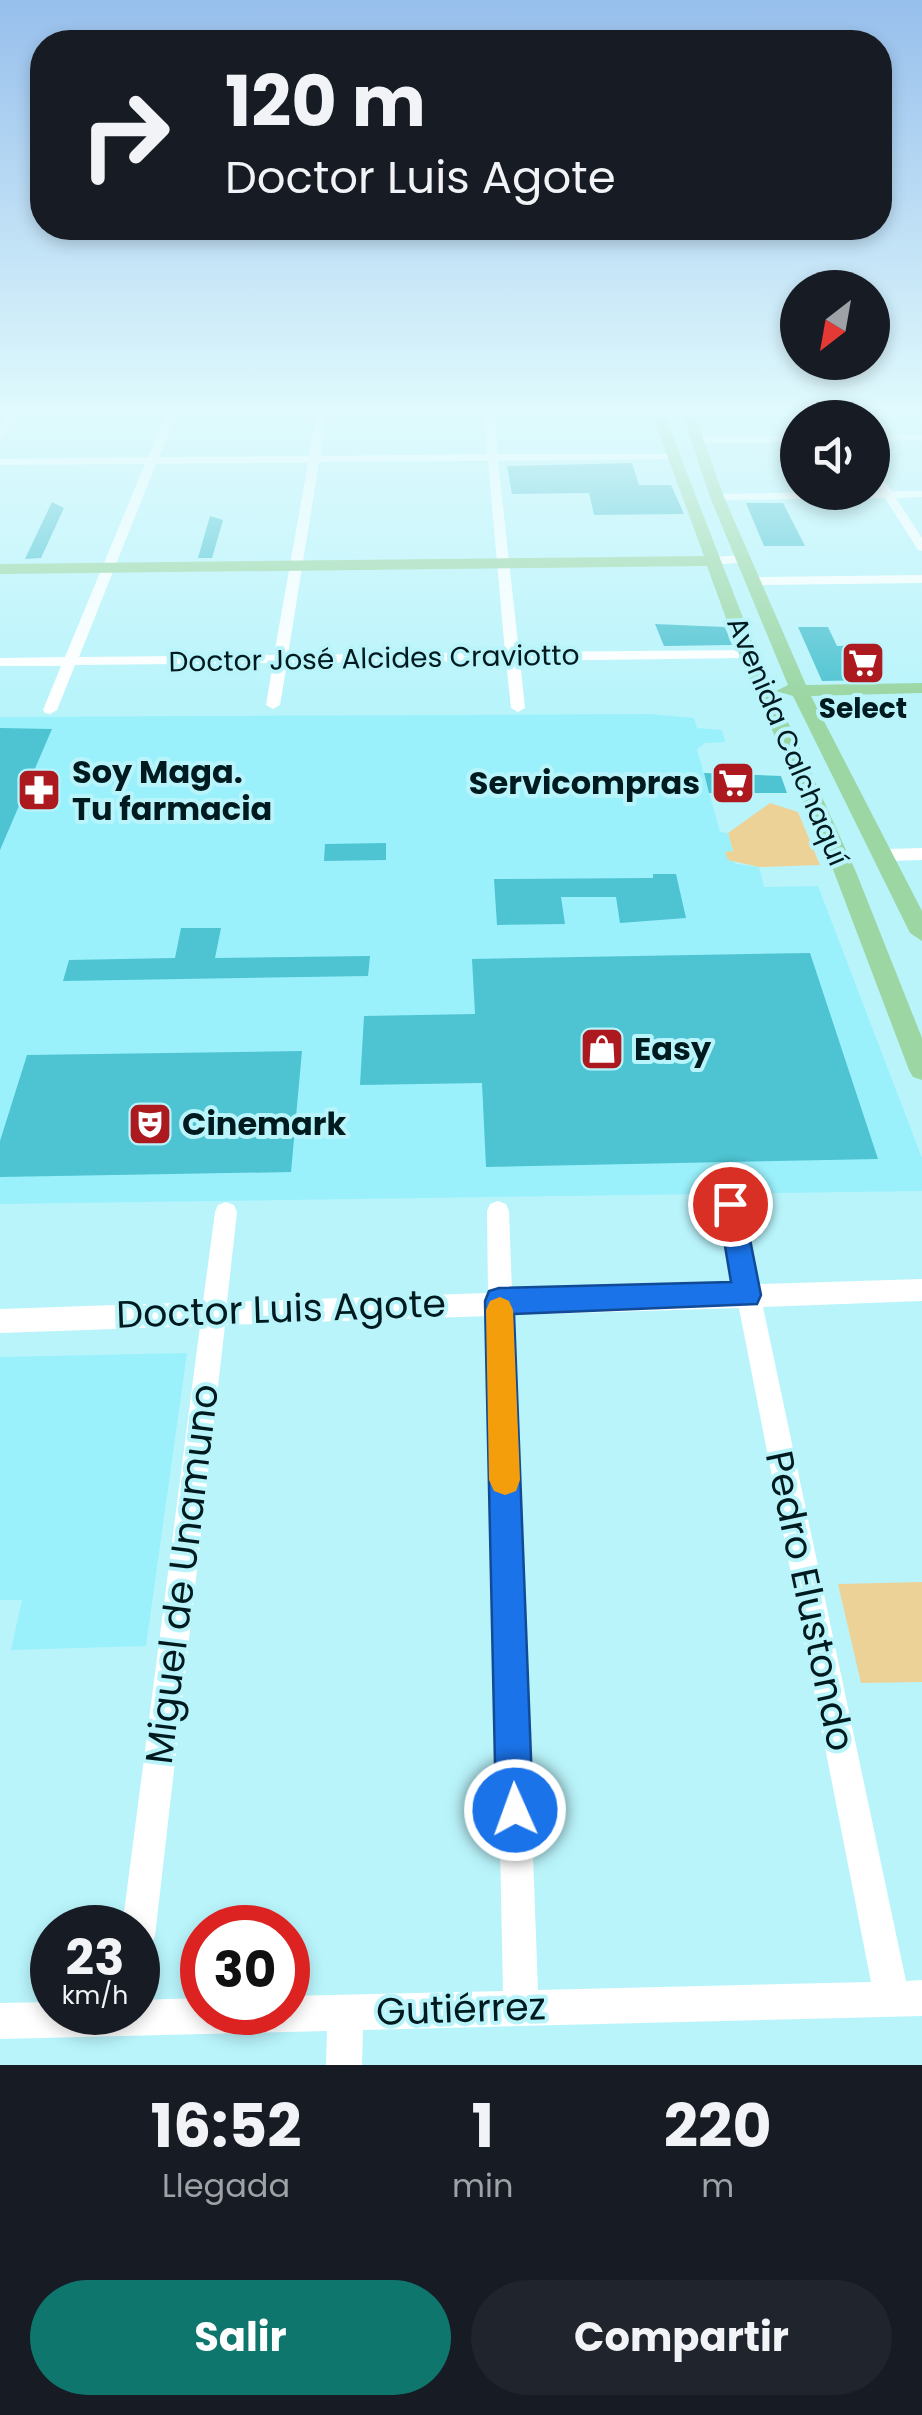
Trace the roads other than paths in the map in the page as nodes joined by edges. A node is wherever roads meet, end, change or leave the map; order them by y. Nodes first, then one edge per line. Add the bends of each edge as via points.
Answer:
1 (132, 507) edge
2 (306, 507) edge
3 (498, 507) edge
4 (693, 507) edge
5 (720, 507) edge
6 (896, 507) edge
7 (922, 548) edge
8 (737, 560) junction
9 (712, 561) junction
10 (504, 563) junction
11 (297, 566) junction
12 (108, 568) junction
13 (0, 569) edge
14 (922, 578) edge
15 (754, 581) junction
16 (776, 635) junction
17 (748, 654) junction
18 (512, 656) junction
19 (282, 658) junction
20 (0, 662) edge
21 (71, 662) junction
22 (922, 688) edge
23 (799, 690) junction
24 (765, 692) junction
25 (273, 706) dead end
26 (518, 708) dead end
27 (50, 710) dead end
28 (822, 736) junction
29 (785, 738) junction
30 (905, 855) edge
31 (907, 899) junction
32 (922, 933) edge
33 (922, 1070) edge
34 (730, 1204) dead end
35 (498, 1211) dead end
36 (226, 1212) dead end
37 (922, 1290) edge
38 (747, 1295) junction
39 (499, 1301) junction
40 (214, 1310) junction
41 (0, 1321) edge
42 (142, 1905) edge
43 (907, 1998) edge
44 (520, 2006) junction
45 (345, 2014) junction
46 (160, 2015) edge
47 (30, 2020) edge
48 (0, 2022) edge
49 (344, 2065) edge

1 - 12 street
2 - 11 street
3 - 10 street
4 - 9 main road, Avenida Calchaquí
5 - 8 main road, Avenida Calchaquí
6 - 7 street
8 - 9 street
8 - 15 main road, Avenida Calchaquí
8 - 16 main road
9 - 10 main road
9 - 17 main road, Avenida Calchaquí
10 - 11 main road
10 - 18 street
11 - 12 main road
11 - 19 street
12 - 13 main road
12 - 21 street
14 - 15 street
15 - 16 main road, Avenida Calchaquí
16 - 23 main road, Avenida Calchaquí
17 - 18 street, Doctor José Alcides Craviotto
17 - 24 main road, Avenida Calchaquí
18 - 19 street, Doctor José Alcides Craviotto
18 - 26 street
19 - 21 street, Doctor José Alcides Craviotto
19 - 25 street
20 - 21 street, Doctor José Alcides Craviotto
21 - 27 street
22 - 23 main road
23 - 24 main road
23 - 28 main road, Avenida Calchaquí
24 - 29 main road, Avenida Calchaquí
28 - 29 main road
28 - 30 main road via 839,746
28 - 31 main road, Avenida Calchaquí
29 - 33 main road, Avenida Calchaquí
30 - 31 main road
31 - 32 main road, Avenida Calchaquí
34 - 38 street, Pedro Elustondo
35 - 39 street
36 - 40 street, Miguel de Unamuno
37 - 38 street, Doctor Luis Agote
38 - 39 street, Doctor Luis Agote
38 - 43 street, Pedro Elustondo
39 - 40 street, Doctor Luis Agote
39 - 44 street
40 - 41 street, Doctor Luis Agote
40 - 42 street, Miguel de Unamuno
43 - 44 street, Gutiérrez
44 - 45 street, Gutiérrez
45 - 46 street, Gutiérrez
45 - 49 street
47 - 48 street, Gutiérrez

